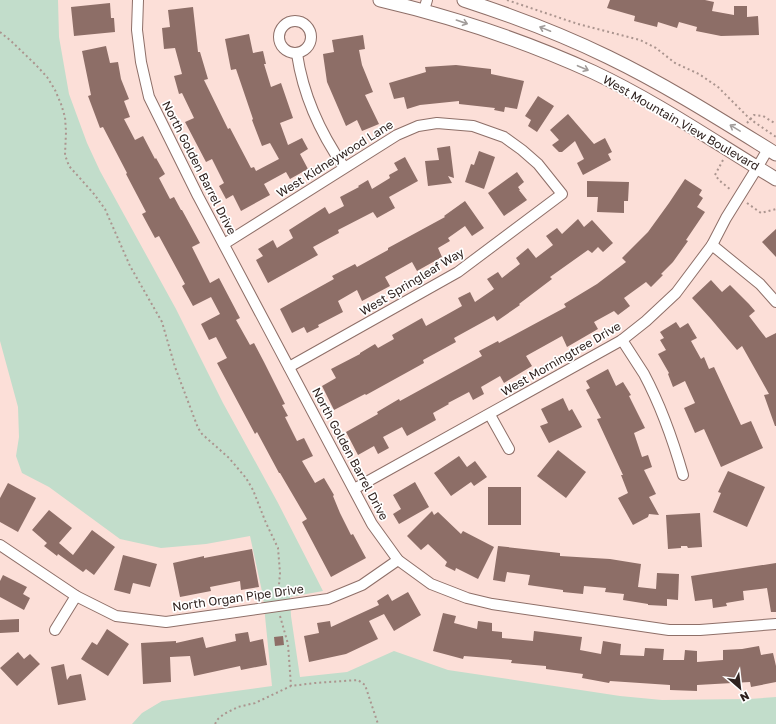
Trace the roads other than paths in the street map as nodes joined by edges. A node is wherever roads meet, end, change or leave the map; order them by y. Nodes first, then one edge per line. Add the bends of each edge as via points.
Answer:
1 (138, 0) edge
2 (380, 0) edge
3 (464, 0) edge
4 (426, 5) edge
5 (297, 54) dead end
6 (772, 151) edge
7 (344, 167) junction
8 (757, 168) junction
9 (776, 179) edge
10 (562, 194) joint
11 (224, 244) junction
12 (712, 245) junction
13 (776, 302) edge
14 (622, 340) junction
15 (289, 367) junction
16 (490, 415) junction
17 (509, 449) dead end
18 (683, 475) dead end
19 (354, 489) junction
20 (0, 546) edge
21 (398, 560) junction
22 (76, 596) junction
23 (776, 624) edge
24 (55, 630) dead end

1 - 11 street, North Golden Barrel Drive via 137,30 149,97
2 - 4 street, West Mountain View Boulevard
6 -> 3 street, West Mountain View Boulevard via 662,85 609,57 522,20
4 -> 8 street, West Mountain View Boulevard via 593,72 640,97
5 - 7 street via 309,100 326,139
6 - 8 street, West Morningtree Drive
7 - 10 street, West Kidneywood Lane via 397,135 418,126 437,122 473,126 504,137 522,150 538,164
7 - 11 street, West Kidneywood Lane
8 - 9 street, West Mountain View Boulevard
8 - 12 street, West Morningtree Drive
10 - 15 street, West Springleaf Way via 458,272
11 - 15 street, North Golden Barrel Drive
12 - 13 street via 760,284
12 - 14 street, West Morningtree Drive via 676,292
14 - 16 street, West Morningtree Drive
14 - 18 street via 662,412
15 - 19 street, North Golden Barrel Drive
16 - 17 street
16 - 19 street, West Morningtree Drive
19 - 21 street, North Golden Barrel Drive via 372,524
20 - 22 street, North Organ Pipe Drive
21 - 22 street, North Organ Pipe Drive via 362,585 328,599 166,622 116,616
21 - 23 street, North Golden Barrel Drive via 430,584 492,604 669,630
22 - 24 street

